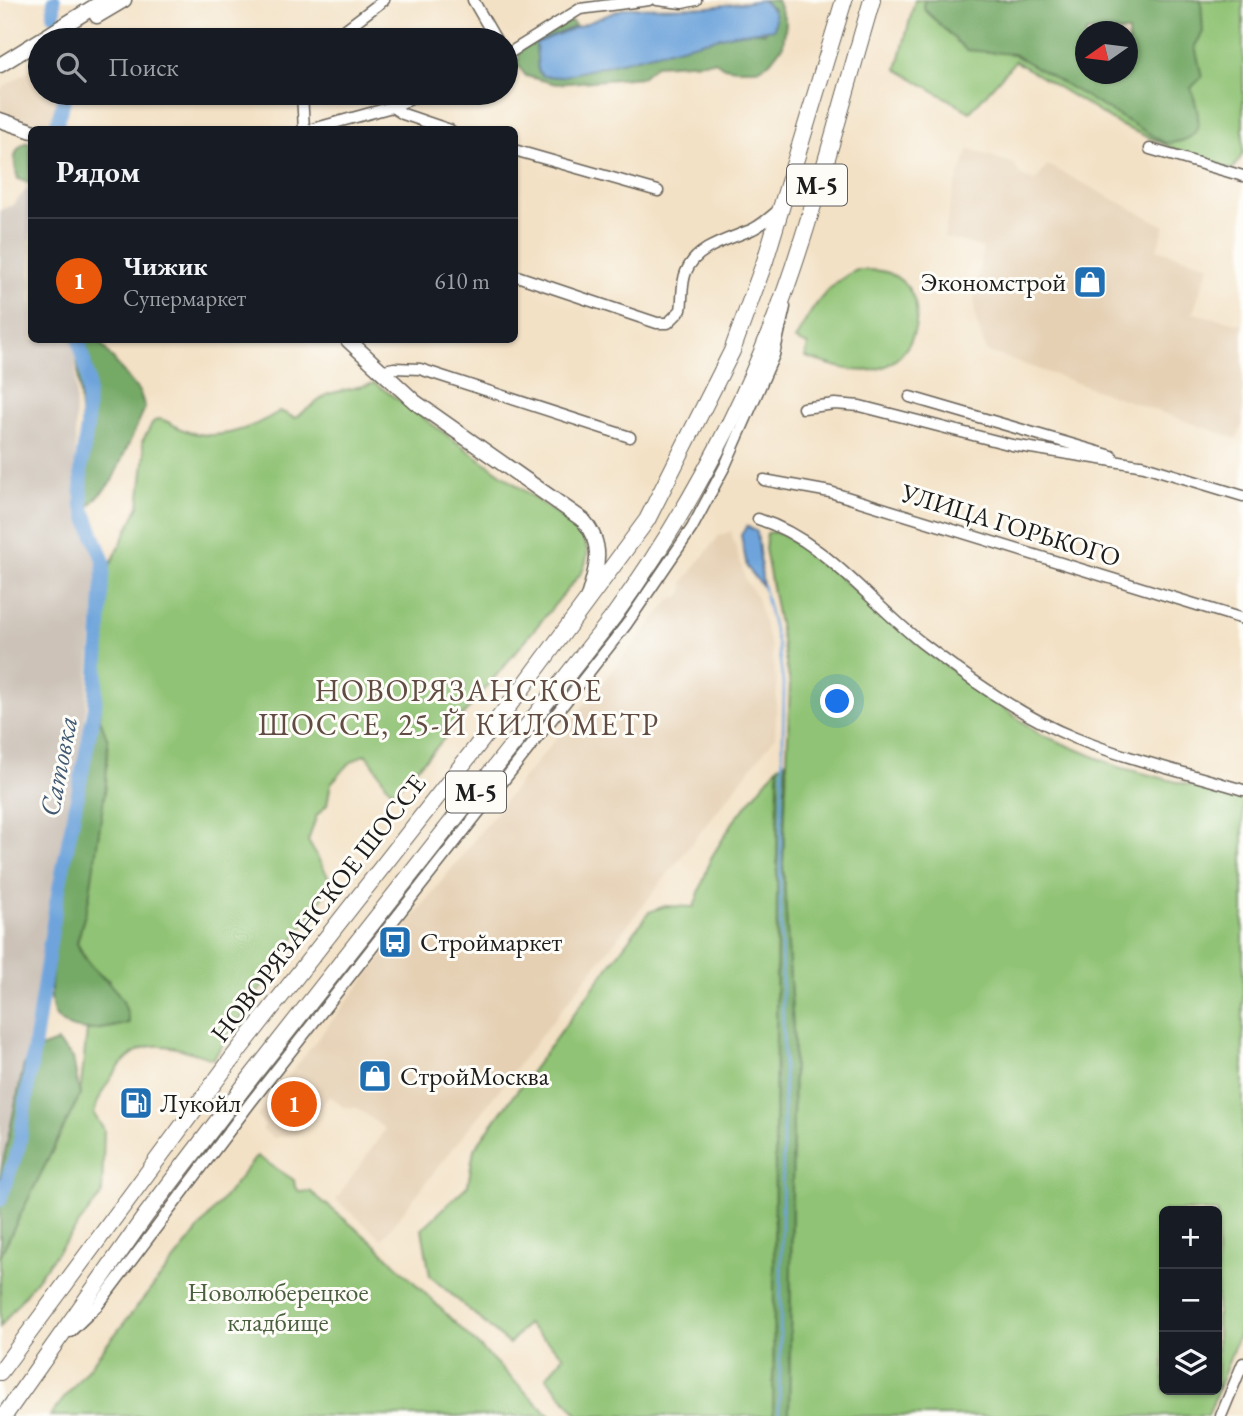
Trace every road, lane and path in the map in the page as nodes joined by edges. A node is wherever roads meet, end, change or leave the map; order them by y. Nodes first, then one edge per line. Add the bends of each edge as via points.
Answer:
1 (105, 0) edge
2 (124, 0) edge
3 (384, 0) edge
4 (473, 0) edge
5 (649, 0) edge
6 (657, 0) edge
7 (696, 0) edge
8 (844, 0) edge
9 (872, 0) edge
10 (60, 28) edge
11 (77, 28) edge
12 (347, 28) edge
13 (489, 28) edge
14 (28, 48) edge
15 (518, 48) edge
16 (28, 58) edge
17 (0, 65) edge
18 (0, 76) edge
19 (304, 105) edge
20 (397, 105) edge
21 (392, 107) junction
22 (0, 120) edge
23 (306, 126) edge
24 (322, 126) edge
25 (438, 126) edge
26 (28, 130) edge
27 (1150, 149) dead end
28 (518, 150) edge
29 (1243, 176) edge
30 (658, 191) dead end
31 (782, 207) junction
32 (518, 276) edge
33 (351, 343) edge
34 (379, 371) junction
35 (910, 397) dead end
36 (803, 408) dead end
37 (630, 437) dead end
38 (1145, 466) junction
39 (764, 480) dead end
40 (1243, 496) edge
41 (758, 519) dead end
42 (584, 607) junction
43 (1243, 619) edge
44 (1243, 790) edge
45 (1243, 1363) edge
46 (0, 1372) edge
47 (4, 1416) edge
48 (1221, 1416) edge

1 - 10 main road
2 - 11 main road
3 - 12 street
4 - 13 street
5 - 15 street via 580,9
6 - 7 street
8 - 31 highway, НОВОРЯЗАНСКОЕ ШОССЕ / М-5
9 - 47 highway, НОВОРЯЗАНСКОЕ ШОССЕ / М-5 via 772,325 726,433 642,576 146,1215
14 - 17 main road
16 - 18 main road
19 - 23 street
20 - 21 street
21 - 24 street
21 - 25 street
22 - 26 main road
27 - 29 street
28 - 30 street
31 - 32 street via 756,228 695,259 686,270 681,310 668,323
31 - 42 highway, НОВОРЯЗАНСКОЕ ШОССЕ / М-5 via 716,386 647,520
33 - 34 main road
34 - 37 street via 420,369
34 - 42 main road via 415,402 583,520 597,539 598,562
35 - 38 street
36 - 38 street via 860,406 1012,445
38 - 40 street
39 - 43 street, УЛИЦА ГОРЬКОГО via 830,492
41 - 44 street via 817,549 922,642 1042,722 1107,749
42 - 46 highway, НОВОРЯЗАНСКОЕ ШОССЕ / М-5 via 251,1033
45 - 48 street

